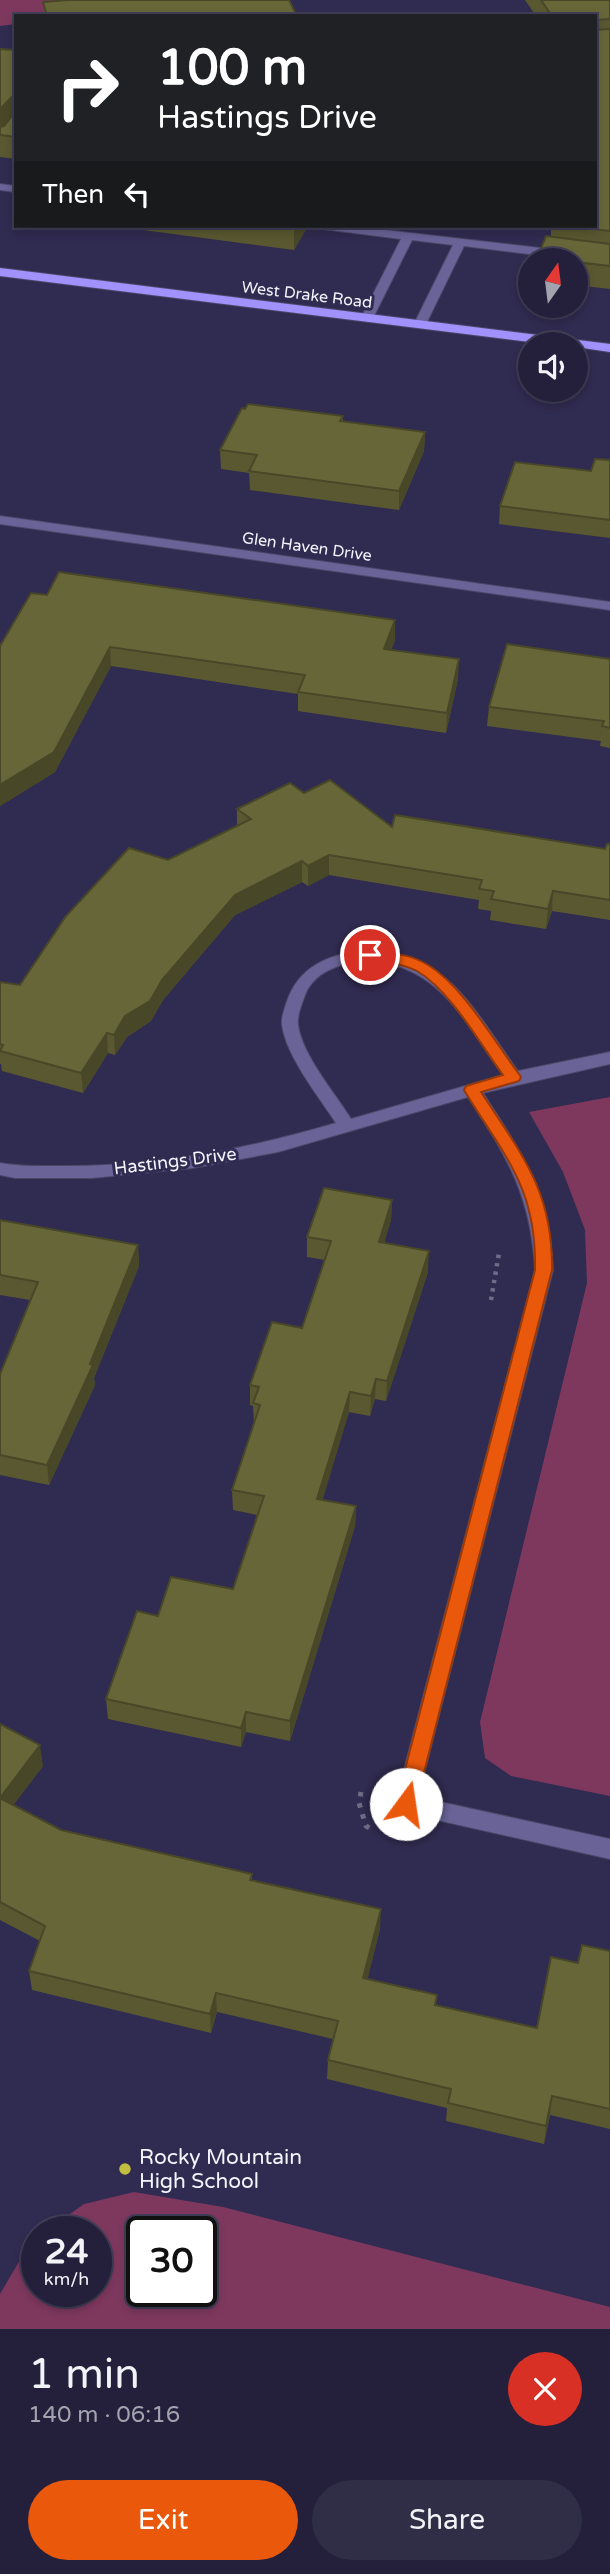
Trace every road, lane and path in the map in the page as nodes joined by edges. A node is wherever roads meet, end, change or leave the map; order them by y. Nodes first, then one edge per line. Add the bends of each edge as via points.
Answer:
1 (340, 228) edge
2 (438, 228) edge
3 (408, 236) junction
4 (433, 239) junction
5 (460, 242) junction
6 (610, 260) edge
7 (0, 272) edge
8 (367, 318) junction
9 (420, 324) junction
10 (610, 348) edge
11 (0, 520) edge
12 (610, 606) edge
13 (610, 1058) edge
14 (513, 1077) junction
15 (471, 1090) junction
16 (347, 1127) junction
17 (0, 1169) edge
18 (500, 1245) dead end
19 (489, 1311) dead end
20 (362, 1790) dead end
21 (376, 1832) dead end
22 (610, 1849) edge

1 - 3 street
2 - 4 street
3 - 4 street
3 - 8 street
4 - 5 street
5 - 6 street
5 - 9 street
7 - 8 main road, West Drake Road
8 - 9 main road, West Drake Road
9 - 10 main road, West Drake Road
11 - 12 street, Glen Haven Drive
13 - 14 street, Hastings Drive
14 - 15 street, Hastings Drive
14 - 16 street via 450,992 424,969 404,960 370,955 337,959 309,972 293,997 290,1024 299,1051
15 - 16 street, Hastings Drive
15 - 22 street via 532,1189 544,1235 544,1270 406,1804
16 - 17 street, Hastings Drive via 193,1162 92,1172
18 - 19 path
20 - 21 path via 359,1803 366,1826

